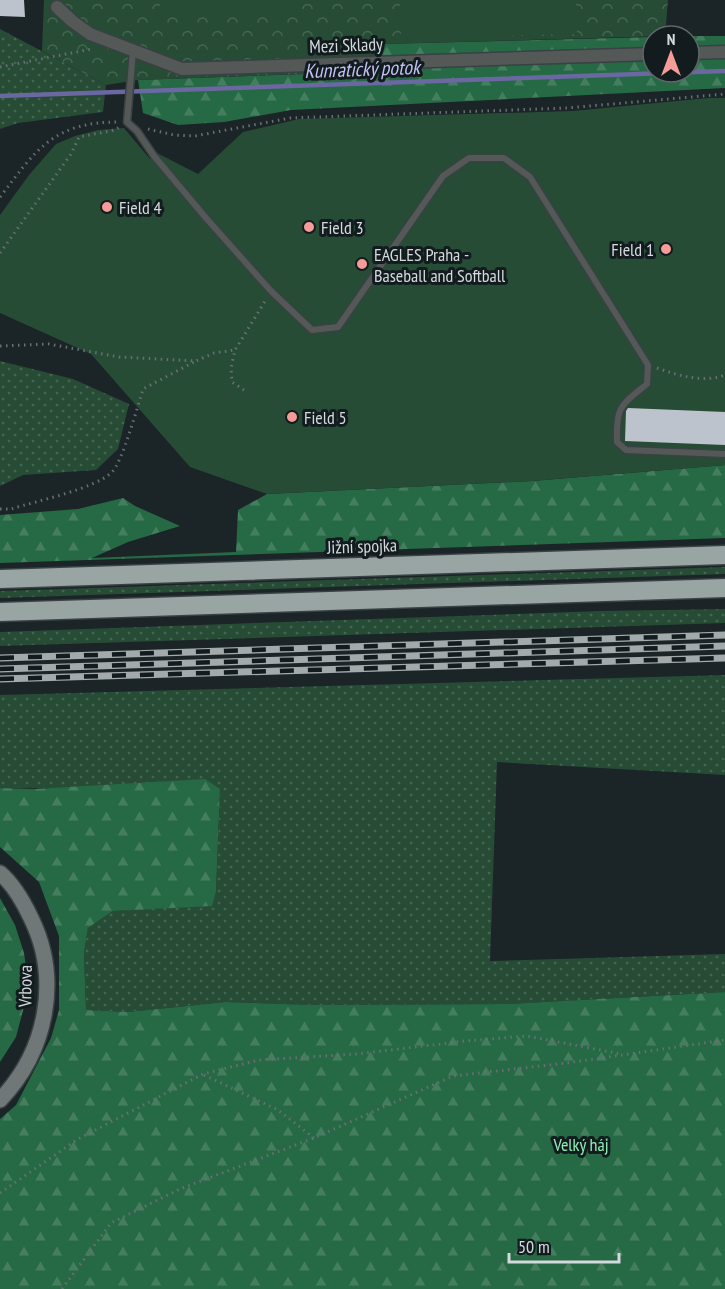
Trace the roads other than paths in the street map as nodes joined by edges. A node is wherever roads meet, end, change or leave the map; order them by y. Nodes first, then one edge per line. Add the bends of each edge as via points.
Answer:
1 (54, 4) edge
2 (134, 51) junction
3 (725, 52) edge
4 (701, 53) edge
5 (641, 54) edge
6 (725, 454) edge
7 (725, 555) edge
8 (0, 579) edge
9 (725, 588) edge
10 (0, 612) edge
11 (0, 873) edge
12 (0, 1100) edge

1 - 2 street, Mezi Sklady via 90,34
2 - 5 street, Mezi Sklady via 182,69
2 - 6 lane via 127,122 206,219 312,330 338,327 443,176 469,158 504,158 530,177 648,365 646,384 623,403 617,421 617,442 626,450
3 - 4 street
7 - 8 highway, Jižní spojka
9 - 10 highway
11 - 12 main road, Vrbova via 24,903 36,927 47,974 39,1038 23,1070

